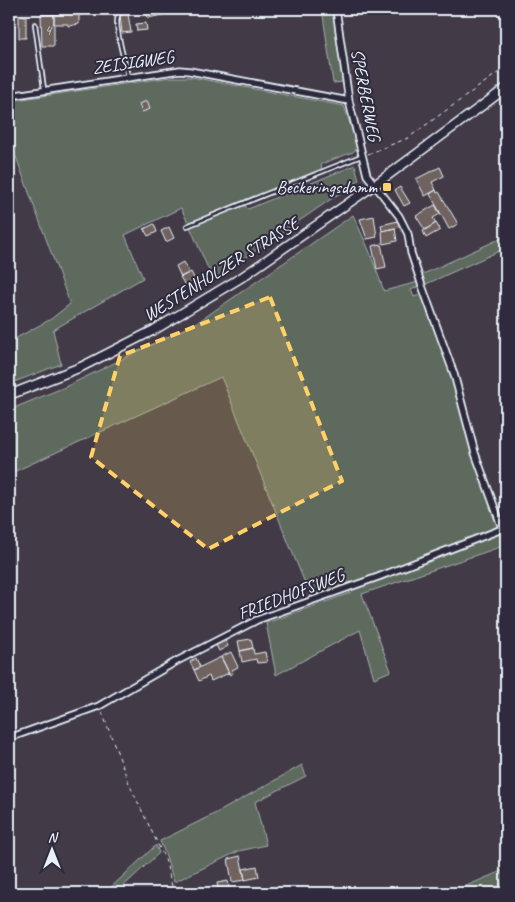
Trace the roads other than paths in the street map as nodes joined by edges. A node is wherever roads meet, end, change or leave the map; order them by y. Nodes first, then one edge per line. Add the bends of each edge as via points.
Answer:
1 (138, 9) edge
2 (336, 9) edge
3 (35, 24) dead end
4 (128, 78) junction
5 (506, 88) edge
6 (45, 91) junction
7 (9, 96) edge
8 (349, 101) junction
9 (363, 156) junction
10 (376, 184) junction
11 (187, 226) dead end
12 (9, 395) edge
13 (502, 529) junction
14 (506, 539) edge
15 (9, 738) edge

1 - 4 lane via 120,12 117,16
2 - 8 street, SPERBERWEG
3 - 6 lane
4 - 6 street, ZEISIGWEG
4 - 8 street, ZEISIGWEG via 190,71
5 - 10 main road, WESTENHOLZER STRASSE
6 - 7 street, ZEISIGWEG
8 - 9 street, SPERBERWEG
9 - 10 street, SPERBERWEG via 368,175
9 - 11 lane
10 - 12 main road, WESTENHOLZER STRASSE via 242,278 154,330 81,367
10 - 13 street via 408,234 413,261 454,374 475,453
13 - 14 street
13 - 15 street, FRIEDHOFSWEG via 256,620 100,706

